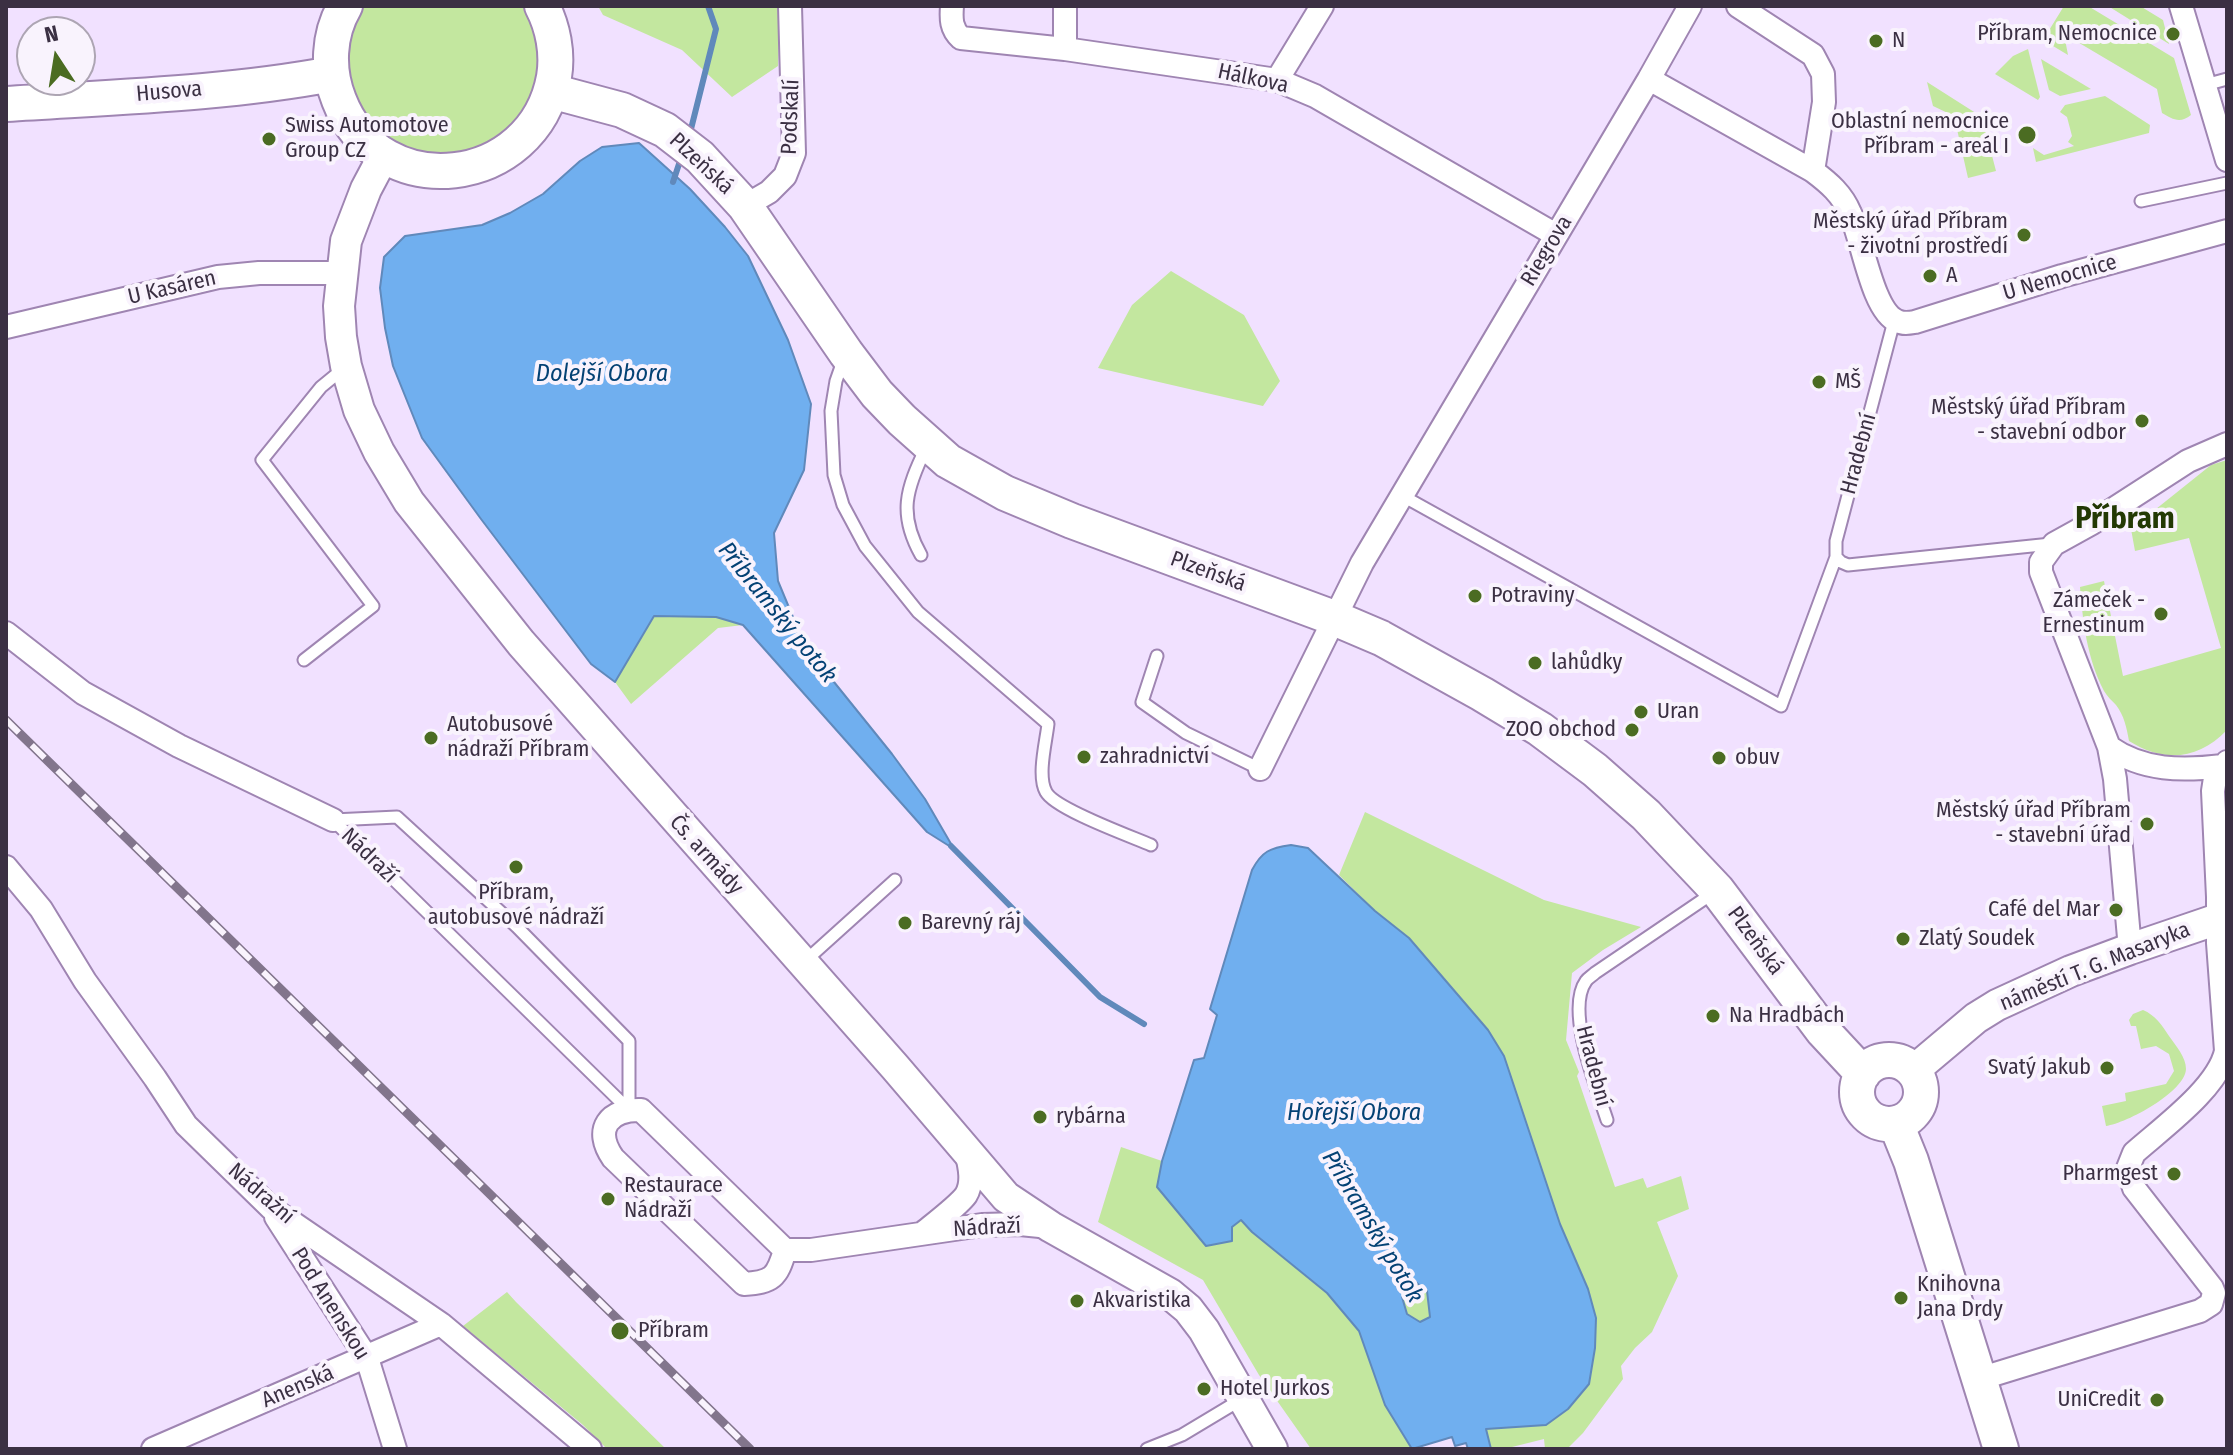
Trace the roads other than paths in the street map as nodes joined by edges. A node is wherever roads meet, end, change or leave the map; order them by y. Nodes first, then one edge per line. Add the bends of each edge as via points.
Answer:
1 (345, 6) edge
2 (542, 6) edge
3 (790, 6) edge
4 (952, 6) edge
5 (1065, 6) edge
6 (1322, 6) edge
7 (1690, 6) edge
8 (1738, 6) edge
9 (2181, 6) edge
10 (1065, 49) junction
11 (332, 74) junction
12 (1649, 79) junction
13 (1277, 80) junction
14 (2216, 82) edge
15 (551, 91) junction
16 (6, 104) edge
17 (2226, 153) edge
18 (384, 155) junction
19 (1813, 171) junction
20 (2227, 183) edge
21 (2141, 201) dead end
22 (745, 206) junction
23 (2227, 231) edge
24 (1556, 235) junction
25 (341, 273) junction
26 (1894, 321) junction
27 (6, 327) edge
28 (846, 353) junction
29 (346, 366) junction
30 (928, 444) junction
31 (2227, 444) edge
32 (1401, 495) junction
33 (2054, 544) junction
34 (921, 555) dead end
35 (1836, 557) junction
36 (1334, 618) junction
37 (6, 633) edge
38 (521, 643) junction
39 (1157, 656) dead end
40 (304, 660) dead end
41 (535, 679) dead end
42 (2109, 747) junction
43 (2225, 764) edge
44 (1260, 769) joint
45 (333, 820) junction
46 (1151, 845) dead end
47 (6, 867) edge
48 (895, 880) dead end
49 (1717, 890) junction
50 (2221, 911) edge
51 (2130, 949) junction
52 (803, 964) junction
53 (1913, 1071) junction
54 (1863, 1074) junction
55 (629, 1110) junction
56 (1607, 1120) dead end
57 (1896, 1124) junction
58 (966, 1151) junction
59 (271, 1208) junction
60 (1051, 1227) junction
61 (923, 1233) junction
62 (785, 1250) junction
63 (2220, 1301) edge
64 (441, 1324) junction
65 (367, 1358) junction
66 (1979, 1379) junction
67 (1243, 1399) junction
68 (159, 1448) edge
69 (395, 1449) edge
70 (590, 1449) edge
71 (1147, 1449) edge
72 (1272, 1449) edge
73 (2001, 1449) edge

1 - 11 main road via 332,42
2 - 15 main road via 555,50
3 - 22 street, Podskalí via 794,153 785,176
4 - 10 street, Hálkova via 951,23 961,38
5 - 10 street
6 - 13 street
7 - 12 street, Riegrova
8 - 19 street via 1813,55 1823,74
9 - 14 street
10 - 13 street, Hálkova
11 - 16 main road, Husova via 181,92
11 - 18 main road via 348,118
12 - 19 street
12 - 24 street, Riegrova
13 - 24 street, Hálkova via 1315,96
14 - 17 street
15 - 18 main road via 525,135 483,164 432,171
15 - 22 main road, Plzeňská via 622,110 665,130 700,157
18 - 25 street, Čs. armády via 346,241
19 - 26 street via 1842,197 1875,291
20 - 21 lane
22 - 28 main road, Plzeňská
23 - 26 street, U Nemocnice via 1915,322
24 - 32 street, Riegrova
25 - 27 street, U Kasáren via 218,277
25 - 29 street, Čs. armády
26 - 35 lane, Hradební
28 - 30 main road, Plzeňská via 877,394
28 - 46 lane via 831,411 834,475 865,546 918,612 1048,724 1042,777 1046,793 1059,805
29 - 38 street, Čs. armády via 359,410 409,502
29 - 40 lane via 321,387 262,460 373,606
30 - 34 lane via 912,477 906,507 911,537
30 - 36 main road, Plzeňská via 1005,493
31 - 33 street via 2188,461
32 - 35 lane, Hradební via 1781,706
32 - 36 street, Riegrova
33 - 35 lane via 1848,565
33 - 42 street via 2041,562 2041,572
36 - 44 street, Riegrova
36 - 49 main road, Plzeňská via 1381,638 1540,729 1646,815
37 - 45 street via 95,700
38 - 41 lane
38 - 52 street, Čs. armády via 666,816
39 - 44 lane via 1142,702 1186,733
42 - 43 street via 2155,766 2192,770
42 - 51 street
43 - 50 street via 2213,791
45 - 55 lane, Nádraží
45 - 55 lane, Nádraží via 397,817 517,927 629,1041
47 - 59 street, Nádražní via 41,909 186,1125
48 - 52 lane
49 - 54 main road, Plzeňská via 1823,1031
49 - 56 lane, Hradební via 1585,982 1579,1017 1582,1040
50 - 51 street, náměstí T. G. Masaryka
50 - 63 street, náměstí T. G. Masaryka via 2218,943 2226,1051 2222,1066 2206,1088 2134,1153 2128,1168 2134,1188
51 - 53 street, náměstí T. G. Masaryka via 1997,1005
52 - 58 street, Čs. armády
53 - 54 main road via 1887,1060
53 - 57 main road via 1920,1102
54 - 57 main road via 1859,1106 1874,1121
55 - 62 street, Nádraží via 641,1110 653,1120
55 - 62 street via 606,1124 607,1150 744,1284 765,1282 780,1268
57 - 66 main road
58 - 60 street, Čs. armády via 1006,1197
58 - 61 street, Nádraží via 966,1195
59 - 64 street, Nádražní
59 - 65 street, Pod Anenskou
60 - 61 street, Nádraží via 1001,1223
60 - 67 street, Čs. armády via 1188,1309
61 - 62 street, Nádraží
63 - 66 street
64 - 65 street, Anenská
64 - 70 street, Nádražní
65 - 68 street, Anenská
65 - 69 street, Pod Anenskou
66 - 73 main road
67 - 71 lane
67 - 72 street, Čs. armády

